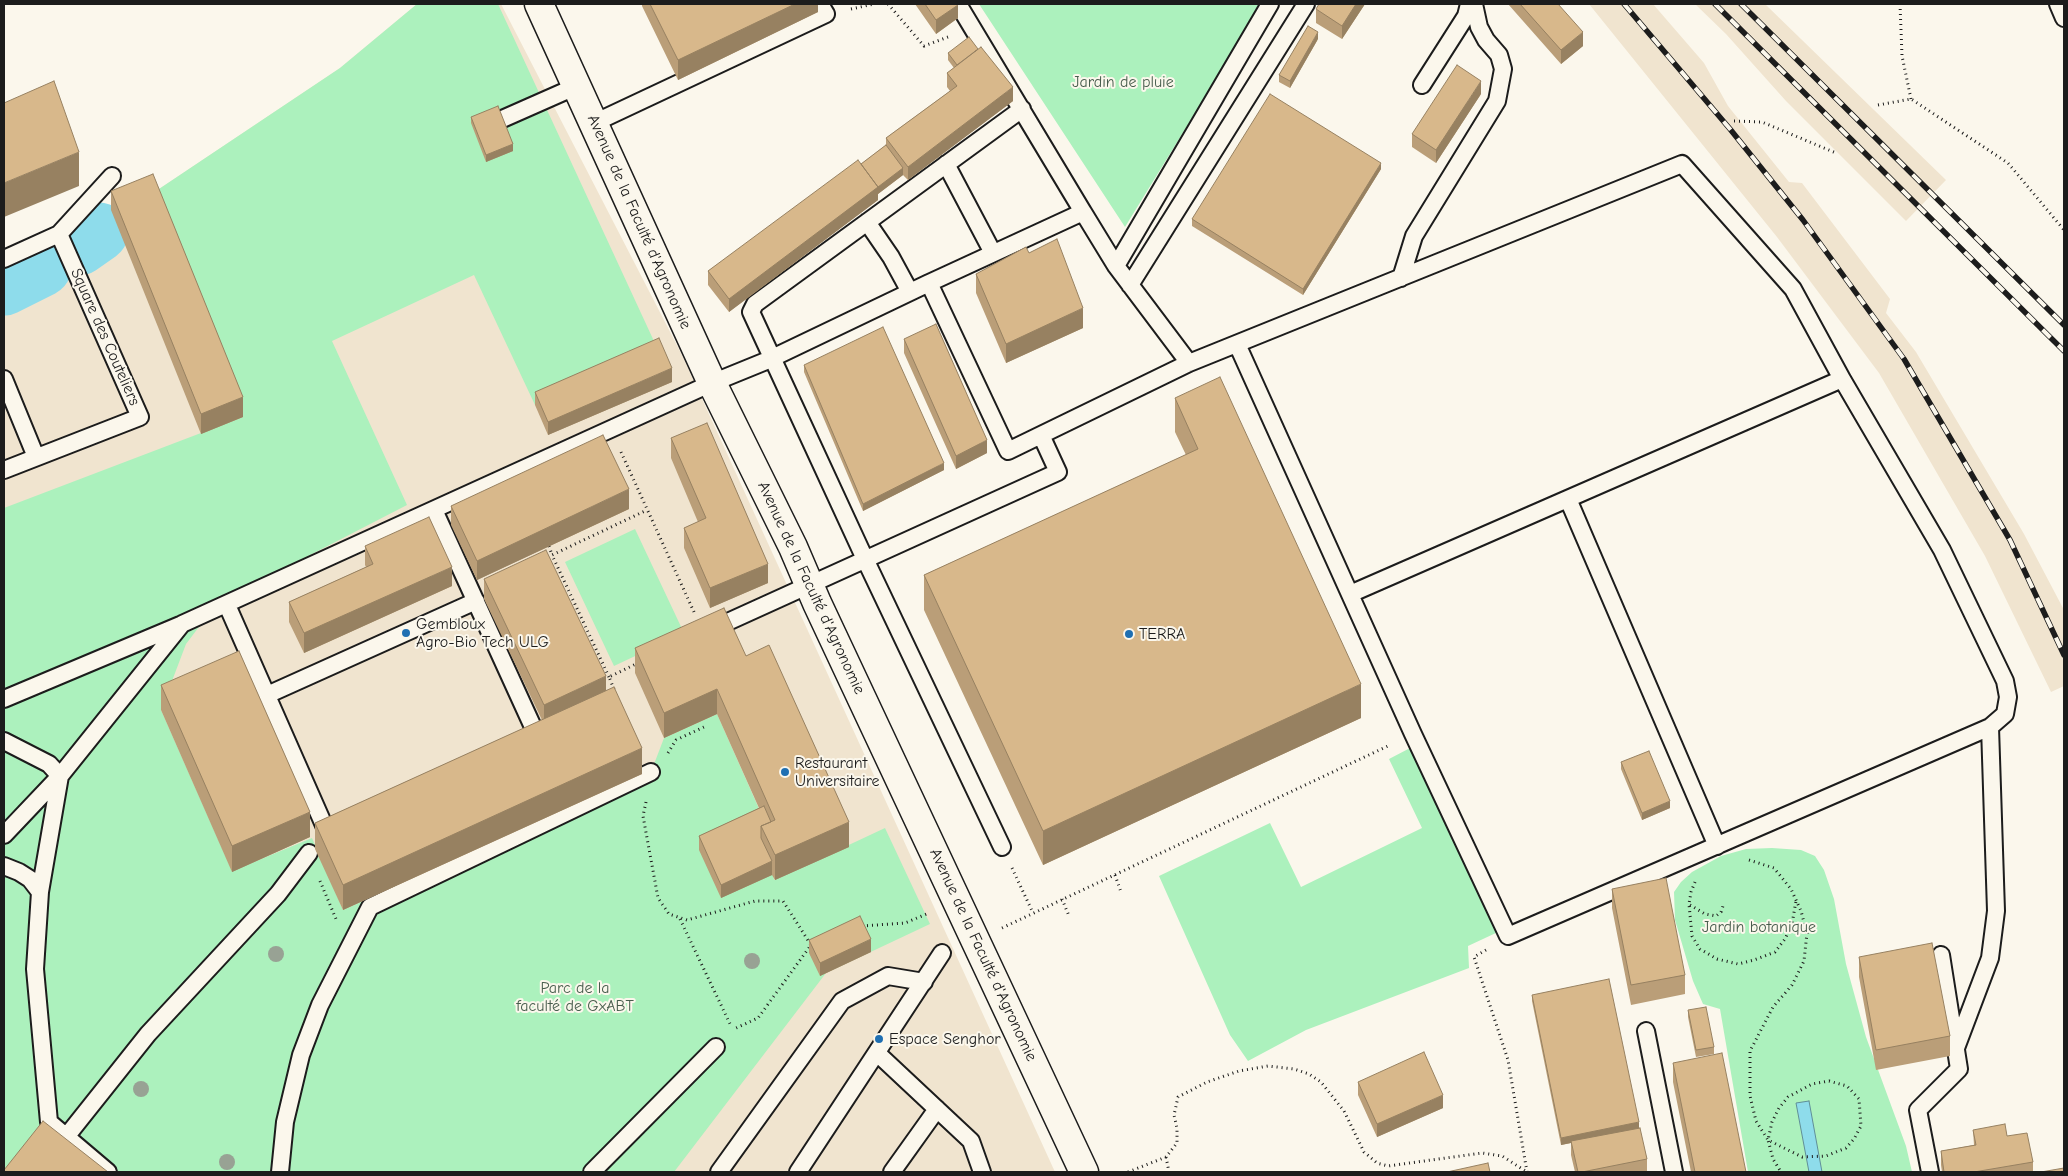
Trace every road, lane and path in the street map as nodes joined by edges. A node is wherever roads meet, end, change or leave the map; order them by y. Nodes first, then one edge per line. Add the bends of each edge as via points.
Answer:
1 (540, 4) edge
2 (820, 4) edge
3 (888, 4) edge
4 (958, 4) edge
5 (1270, 4) edge
6 (1306, 4) edge
7 (1469, 4) edge
8 (1474, 4) edge
9 (1900, 4) edge
10 (2058, 4) edge
11 (2064, 18) edge
12 (973, 28) junction
13 (1422, 85) dead end
14 (577, 86) junction
15 (1911, 99) junction
16 (1878, 105) dead end
17 (1022, 109) junction
18 (500, 120) edge
19 (1734, 121) dead end
20 (594, 123) junction
21 (1836, 153) dead end
22 (946, 164) junction
23 (112, 176) dead end
24 (1083, 212) junction
25 (867, 222) junction
26 (2064, 230) edge
27 (59, 234) junction
28 (993, 253) junction
29 (4, 258) edge
30 (1116, 266) junction
31 (1401, 278) junction
32 (929, 283) junction
33 (1130, 286) junction
34 (910, 292) junction
35 (1237, 344) junction
36 (772, 358) junction
37 (1189, 363) junction
38 (4, 379) edge
39 (1842, 379) junction
40 (712, 383) junction
41 (611, 429) junction
42 (1042, 435) junction
43 (36, 457) junction
44 (4, 470) edge
45 (1568, 498) junction
46 (434, 510) junction
47 (647, 510) junction
48 (549, 546) edge
49 (552, 555) junction
50 (865, 559) junction
51 (809, 584) junction
52 (1350, 594) junction
53 (476, 601) junction
54 (227, 605) junction
55 (182, 624) junction
56 (703, 633) joint
57 (643, 661) edge
58 (608, 677) junction
59 (615, 692) edge
60 (267, 695) junction
61 (4, 699) edge
62 (704, 727) dead end
63 (1990, 727) junction
64 (1413, 734) junction
65 (4, 741) edge
66 (520, 746) edge
67 (652, 772) junction
68 (60, 776) junction
69 (354, 820) edge
70 (4, 835) edge
71 (1716, 846) junction
72 (1002, 847) joint
73 (309, 854) joint
74 (1744, 860) dead end
75 (4, 866) edge
76 (1115, 875) junction
77 (1698, 877) dead end
78 (40, 892) junction
79 (1121, 892) dead end
80 (1062, 900) junction
81 (1796, 901) junction
82 (1689, 904) junction
83 (1723, 906) dead end
84 (935, 911) dead end
85 (1033, 913) junction
86 (1069, 916) dead end
87 (680, 918) junction
88 (853, 926) edge
89 (1508, 936) junction
90 (976, 940) junction
91 (819, 942) edge
92 (811, 946) junction
93 (348, 949) junction
94 (942, 953) dead end
95 (1940, 955) dead end
96 (924, 982) junction
97 (1646, 1032) dead end
98 (716, 1047) dead end
99 (1956, 1048) junction
100 (877, 1053) junction
101 (937, 1109) junction
102 (49, 1122) junction
103 (38, 1137) edge
104 (66, 1137) junction
105 (1768, 1140) junction
106 (1166, 1157) junction
107 (108, 1172) edge
108 (280, 1172) edge
109 (592, 1172) edge
110 (719, 1172) edge
111 (798, 1172) edge
112 (892, 1172) edge
113 (982, 1172) edge
114 (1084, 1172) edge
115 (1128, 1172) edge
116 (1169, 1172) edge
117 (1674, 1172) edge
118 (1781, 1172) edge
119 (1930, 1172) edge

1 - 14 street, Avenue de la Faculté d'Agronomie
2 - 20 lane via 826,14
3 - 12 path via 924,46
4 - 12 lane
5 - 30 lane
6 - 33 lane
7 - 13 lane via 1466,16
8 - 31 lane via 1479,27 1499,56 1503,69 1498,101 1414,236
9 - 15 path via 1902,56
10 - 11 lane
12 - 17 lane
14 - 18 lane
14 - 20 street, Avenue de la Faculté d'Agronomie
15 - 16 path
15 - 26 path via 2008,163
17 - 22 lane
17 - 24 lane
19 - 21 path via 1762,122
20 - 40 street, Avenue de la Faculté d'Agronomie
22 - 25 lane
22 - 28 lane
23 - 27 lane
24 - 28 lane
24 - 30 lane
25 - 34 lane
25 - 36 lane via 755,304 750,312
27 - 29 lane
27 - 43 lane, Square des Couteliers via 140,417
28 - 32 lane
30 - 33 lane
31 - 35 lane
31 - 39 lane via 1682,164 1793,289
32 - 34 lane
32 - 42 lane via 1008,452
33 - 37 lane
34 - 36 lane
35 - 37 lane
35 - 52 lane
36 - 40 lane
36 - 50 lane
37 - 42 lane
38 - 43 lane
39 - 45 lane
39 - 63 lane via 1942,550 2005,682 2008,697 2005,714
40 - 41 lane
40 - 51 street, Avenue de la Faculté d'Agronomie
41 - 46 lane
41 - 47 path
42 - 50 lane via 1058,472
43 - 44 lane, Square des Couteliers
45 - 52 lane
45 - 71 lane
46 - 53 lane
46 - 54 lane
47 - 49 path
47 - 56 path
48 - 49 path
49 - 58 path
50 - 51 lane
50 - 72 lane
51 - 56 lane
51 - 90 street, Avenue de la Faculté d'Agronomie
52 - 64 lane
53 - 60 lane
53 - 66 lane via 538,738
54 - 55 lane
54 - 60 lane
55 - 61 lane
55 - 68 lane
57 - 58 path
58 - 59 path
60 - 69 lane via 327,832
62 - 67 path via 676,740 664,762
63 - 71 lane
63 - 99 lane via 1996,911 1990,958
64 - 76 path
64 - 89 lane
65 - 68 lane via 49,764
67 - 87 path via 643,816 658,898 669,914
67 - 93 lane via 370,907
68 - 70 lane
68 - 78 lane
71 - 89 lane
72 - 85 path
73 - 93 path
73 - 104 lane via 278,894 148,1034
74 - 81 path via 1774,868 1791,888
75 - 78 lane via 30,879
76 - 79 path
76 - 80 path
77 - 82 path
78 - 102 lane via 35,969
80 - 85 path
80 - 86 path
81 - 82 path via 1792,924 1775,952 1738,964 1717,959 1700,949 1692,936
81 - 105 path via 1806,934 1804,961 1792,986 1773,1007 1750,1051 1750,1096 1756,1121
82 - 83 path via 1705,914 1716,916
84 - 88 path via 905,923
85 - 90 path
87 - 92 path via 687,920 755,901 783,901
87 - 92 path via 732,1029 758,1018
89 - 106 path via 1474,957 1508,1060 1527,1172 1502,1156 1482,1153 1388,1166 1377,1164 1364,1152 1344,1111 1321,1082 1294,1069 1268,1066 1206,1082 1178,1097 1174,1115 1176,1143
90 - 114 street, Avenue de la Faculté d'Agronomie
91 - 92 path
93 - 108 lane via 320,1005 301,1055 286,1122
94 - 96 lane
95 - 99 lane
96 - 100 lane
96 - 110 lane via 888,976 842,1001
97 - 117 lane
98 - 109 lane
99 - 119 lane via 1959,1069 1918,1110
100 - 101 lane
100 - 111 lane
101 - 112 lane
101 - 113 lane via 971,1141
102 - 103 lane
102 - 104 lane
104 - 107 lane
105 - 105 path via 1802,1158 1826,1156 1846,1148 1861,1126 1859,1099 1847,1086 1829,1081 1812,1084 1788,1097 1779,1108
105 - 118 path
106 - 115 path
106 - 116 path

